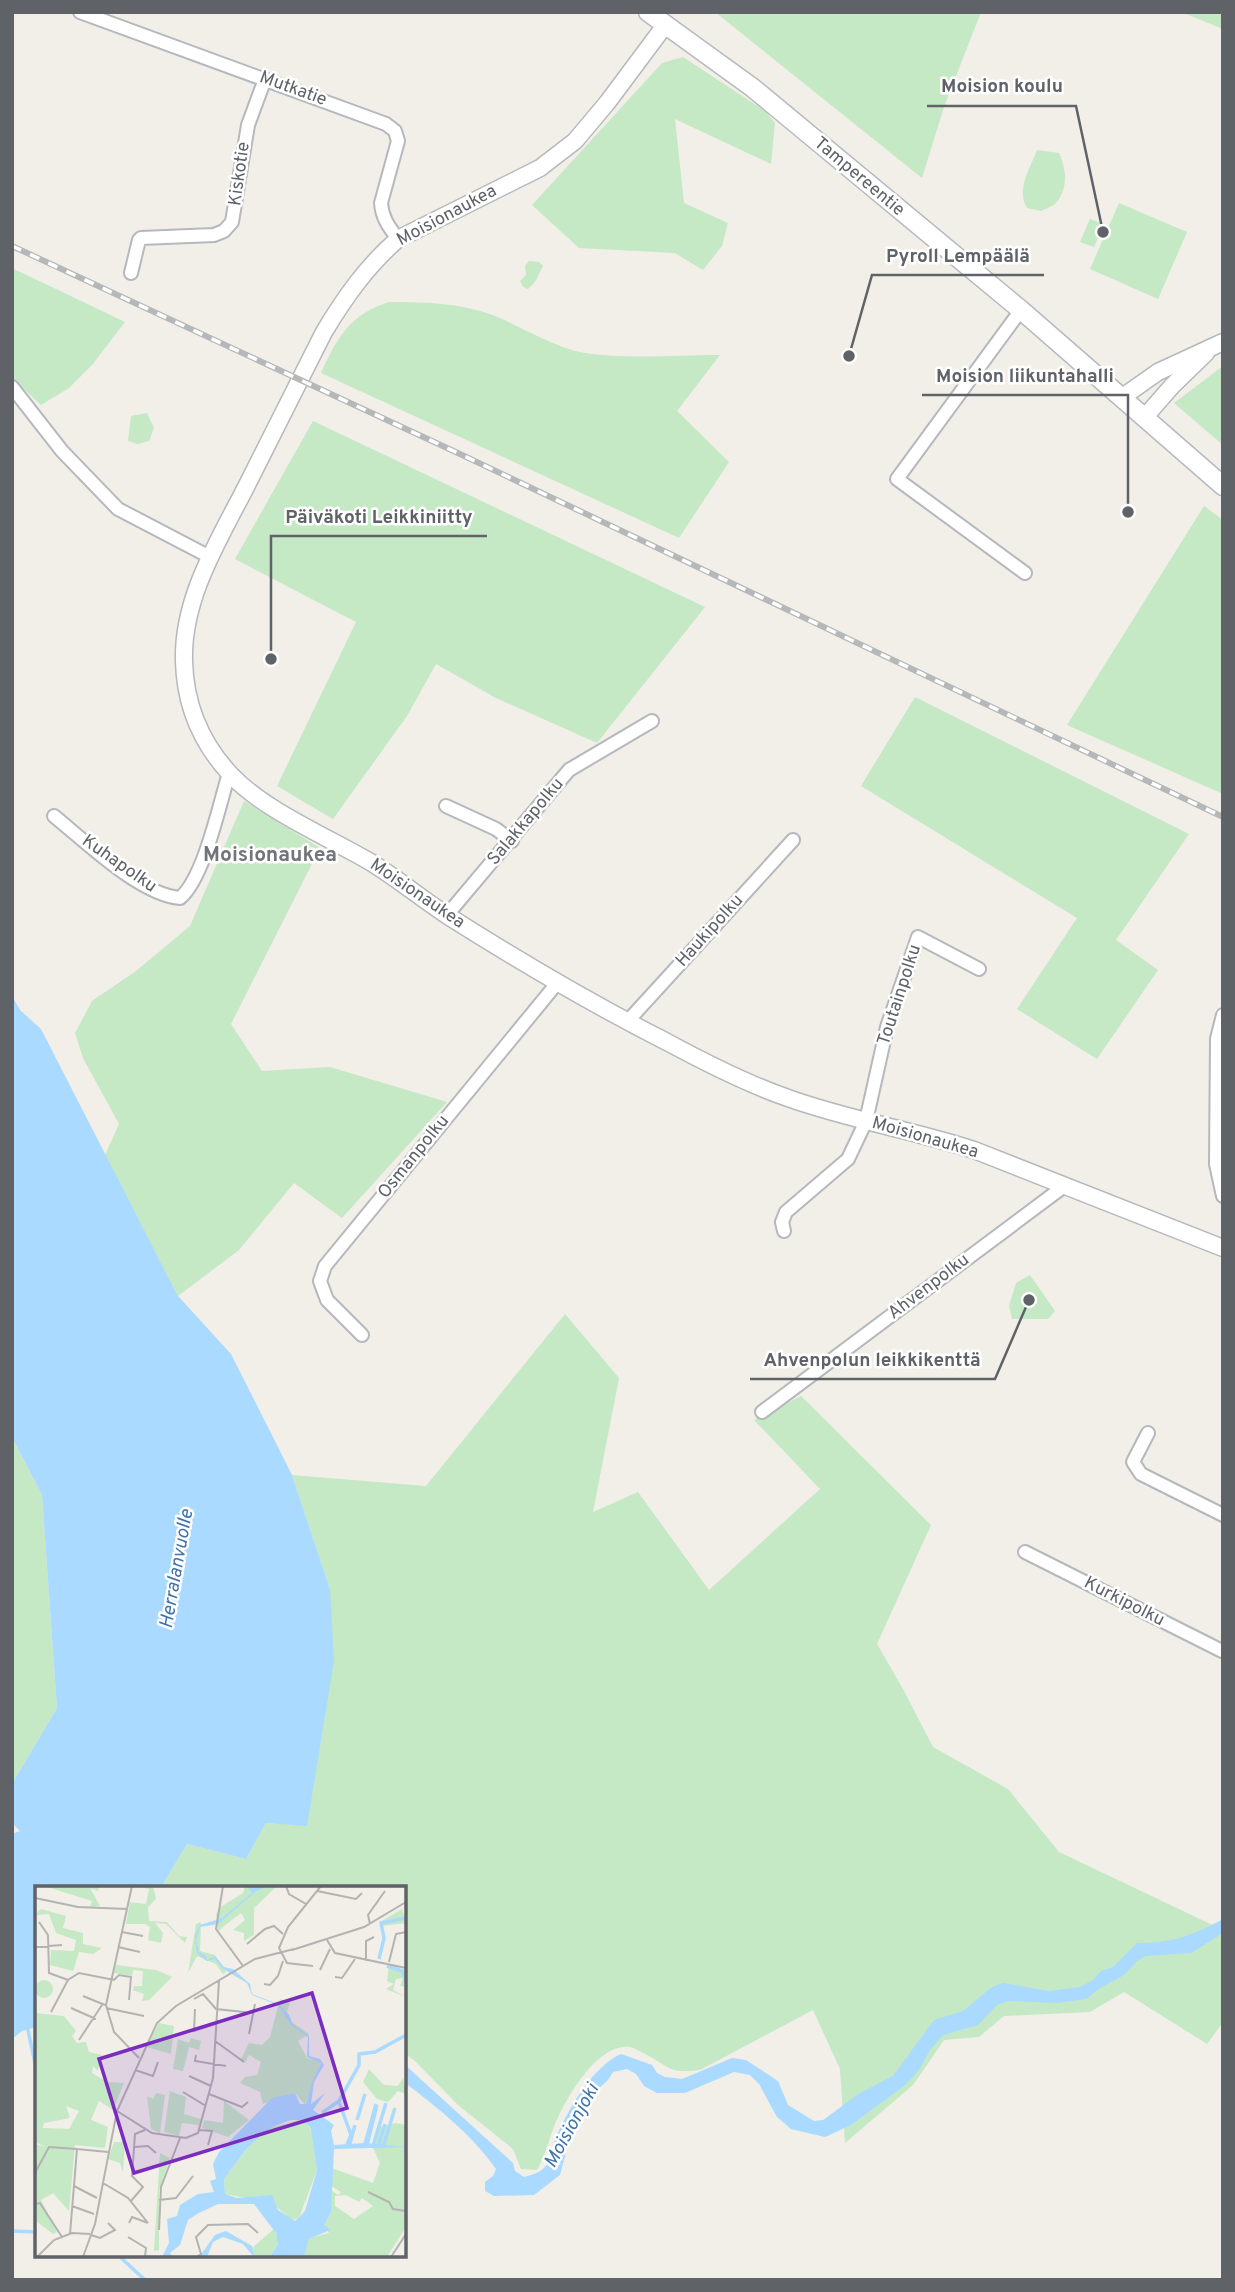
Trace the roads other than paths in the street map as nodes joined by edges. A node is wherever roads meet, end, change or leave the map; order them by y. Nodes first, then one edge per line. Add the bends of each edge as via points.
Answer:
1 (80, 12) edge
2 (648, 12) edge
3 (666, 24) junction
4 (265, 79) junction
5 (398, 239) junction
6 (131, 273) dead end
7 (1021, 310) junction
8 (1217, 345) edge
9 (12, 387) edge
10 (1121, 398) junction
11 (1144, 418) junction
12 (1223, 486) edge
13 (210, 557) junction
14 (1025, 573) dead end
15 (653, 722) dead end
16 (229, 773) junction
17 (446, 806) dead end
18 (54, 816) dead end
19 (793, 840) dead end
20 (512, 841) junction
21 (447, 915) junction
22 (979, 969) dead end
23 (558, 982) junction
24 (1223, 1015) edge
25 (626, 1021) junction
26 (866, 1121) junction
27 (1063, 1187) junction
28 (1223, 1196) edge
29 (784, 1231) dead end
30 (1223, 1248) edge
31 (362, 1335) dead end
32 (762, 1412) dead end
33 (1149, 1433) dead end
34 (1223, 1515) edge
35 (1025, 1552) dead end
36 (1223, 1651) edge

1 - 4 street, Mutkatie
2 - 3 main road, Tampereentie
3 - 5 street, Moisionaukea via 575,141 540,168
3 - 7 main road, Tampereentie via 753,88
4 - 5 street, Mutkatie via 395,131 398,141 381,203 383,217
4 - 6 street, Kiskotie via 248,125 232,222 214,235 141,237
5 - 13 street, Moisionaukea via 343,299
7 - 10 main road, Tampereentie
7 - 14 street via 897,479
8 - 10 street via 1158,372
8 - 11 street
9 - 13 street via 62,451 118,509
10 - 11 main road, Tampereentie
11 - 12 main road, Tampereentie
13 - 16 street, Moisionaukea via 189,613 184,658 195,720
15 - 20 street, Salakkapolku via 569,771
16 - 18 street, Kuhapolku via 205,851 190,889 180,898 150,889
16 - 21 street, Moisionaukea via 267,803 376,865
17 - 20 street
19 - 25 street, Haukipolku
20 - 21 street, Salakkapolku
21 - 23 street, Moisionaukea
22 - 26 street, Toutainpolku via 918,937 887,1027
23 - 25 street, Moisionaukea
23 - 31 street, Osmanpolku via 325,1266 320,1281 327,1300
24 - 28 street via 1217,1040 1216,1164
25 - 26 street, Moisionaukea via 779,1095
26 - 27 street, Moisionaukea via 949,1142
26 - 29 street via 848,1159 786,1212
27 - 30 street, Moisionaukea
27 - 32 street, Ahvenpolku
33 - 34 street via 1133,1462 1141,1474
35 - 36 street, Kurkipolku

